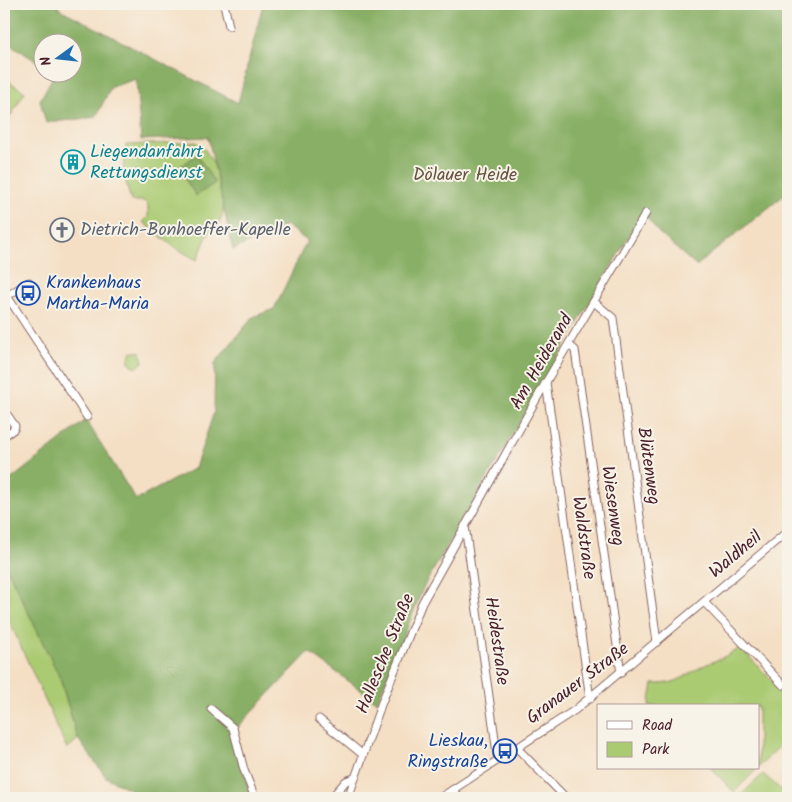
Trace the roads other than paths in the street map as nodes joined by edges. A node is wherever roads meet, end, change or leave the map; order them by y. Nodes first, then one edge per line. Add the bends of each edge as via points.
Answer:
1 (224, 4) edge
2 (229, 26) dead end
3 (646, 213) dead end
4 (29, 282) dead end
5 (5, 297) edge
6 (594, 302) junction
7 (569, 345) junction
8 (546, 382) junction
9 (4, 410) edge
10 (87, 417) dead end
11 (4, 436) edge
12 (465, 526) junction
13 (788, 531) edge
14 (704, 602) junction
15 (657, 642) junction
16 (620, 673) junction
17 (783, 685) dead end
18 (590, 699) junction
19 (211, 709) dead end
20 (319, 719) dead end
21 (517, 748) junction
22 (362, 754) junction
23 (498, 760) junction
24 (354, 778) junction
25 (452, 790) junction
26 (255, 798) edge
27 (331, 798) edge
28 (348, 798) edge
29 (440, 798) edge
30 (460, 798) edge
31 (566, 798) edge

1 - 2 street
3 - 6 street, Am Heiderand
4 - 5 street
5 - 10 street
6 - 7 street, Am Heiderand
6 - 15 street, Blütenweg via 613,318
7 - 8 street, Am Heiderand
7 - 16 street, Wiesenweg via 575,350
8 - 12 street, Am Heiderand
8 - 18 street, Waldstraße
9 - 11 street via 15,426
12 - 22 street, Hallesche Straße via 422,603
12 - 23 street, Heidestraße
13 - 14 street, Waldheil
14 - 15 street, Granauer Straße
14 - 17 street
15 - 16 street, Granauer Straße
16 - 18 street, Granauer Straße
18 - 21 street, Granauer Straße
19 - 26 street via 233,728
20 - 22 street
21 - 23 street, Granauer Straße
21 - 31 street
22 - 24 street, Hallesche Straße
23 - 25 street, Granauer Straße
24 - 27 street via 346,781
24 - 28 street, Hallesche Straße
25 - 29 street, Granauer Straße
25 - 30 street

